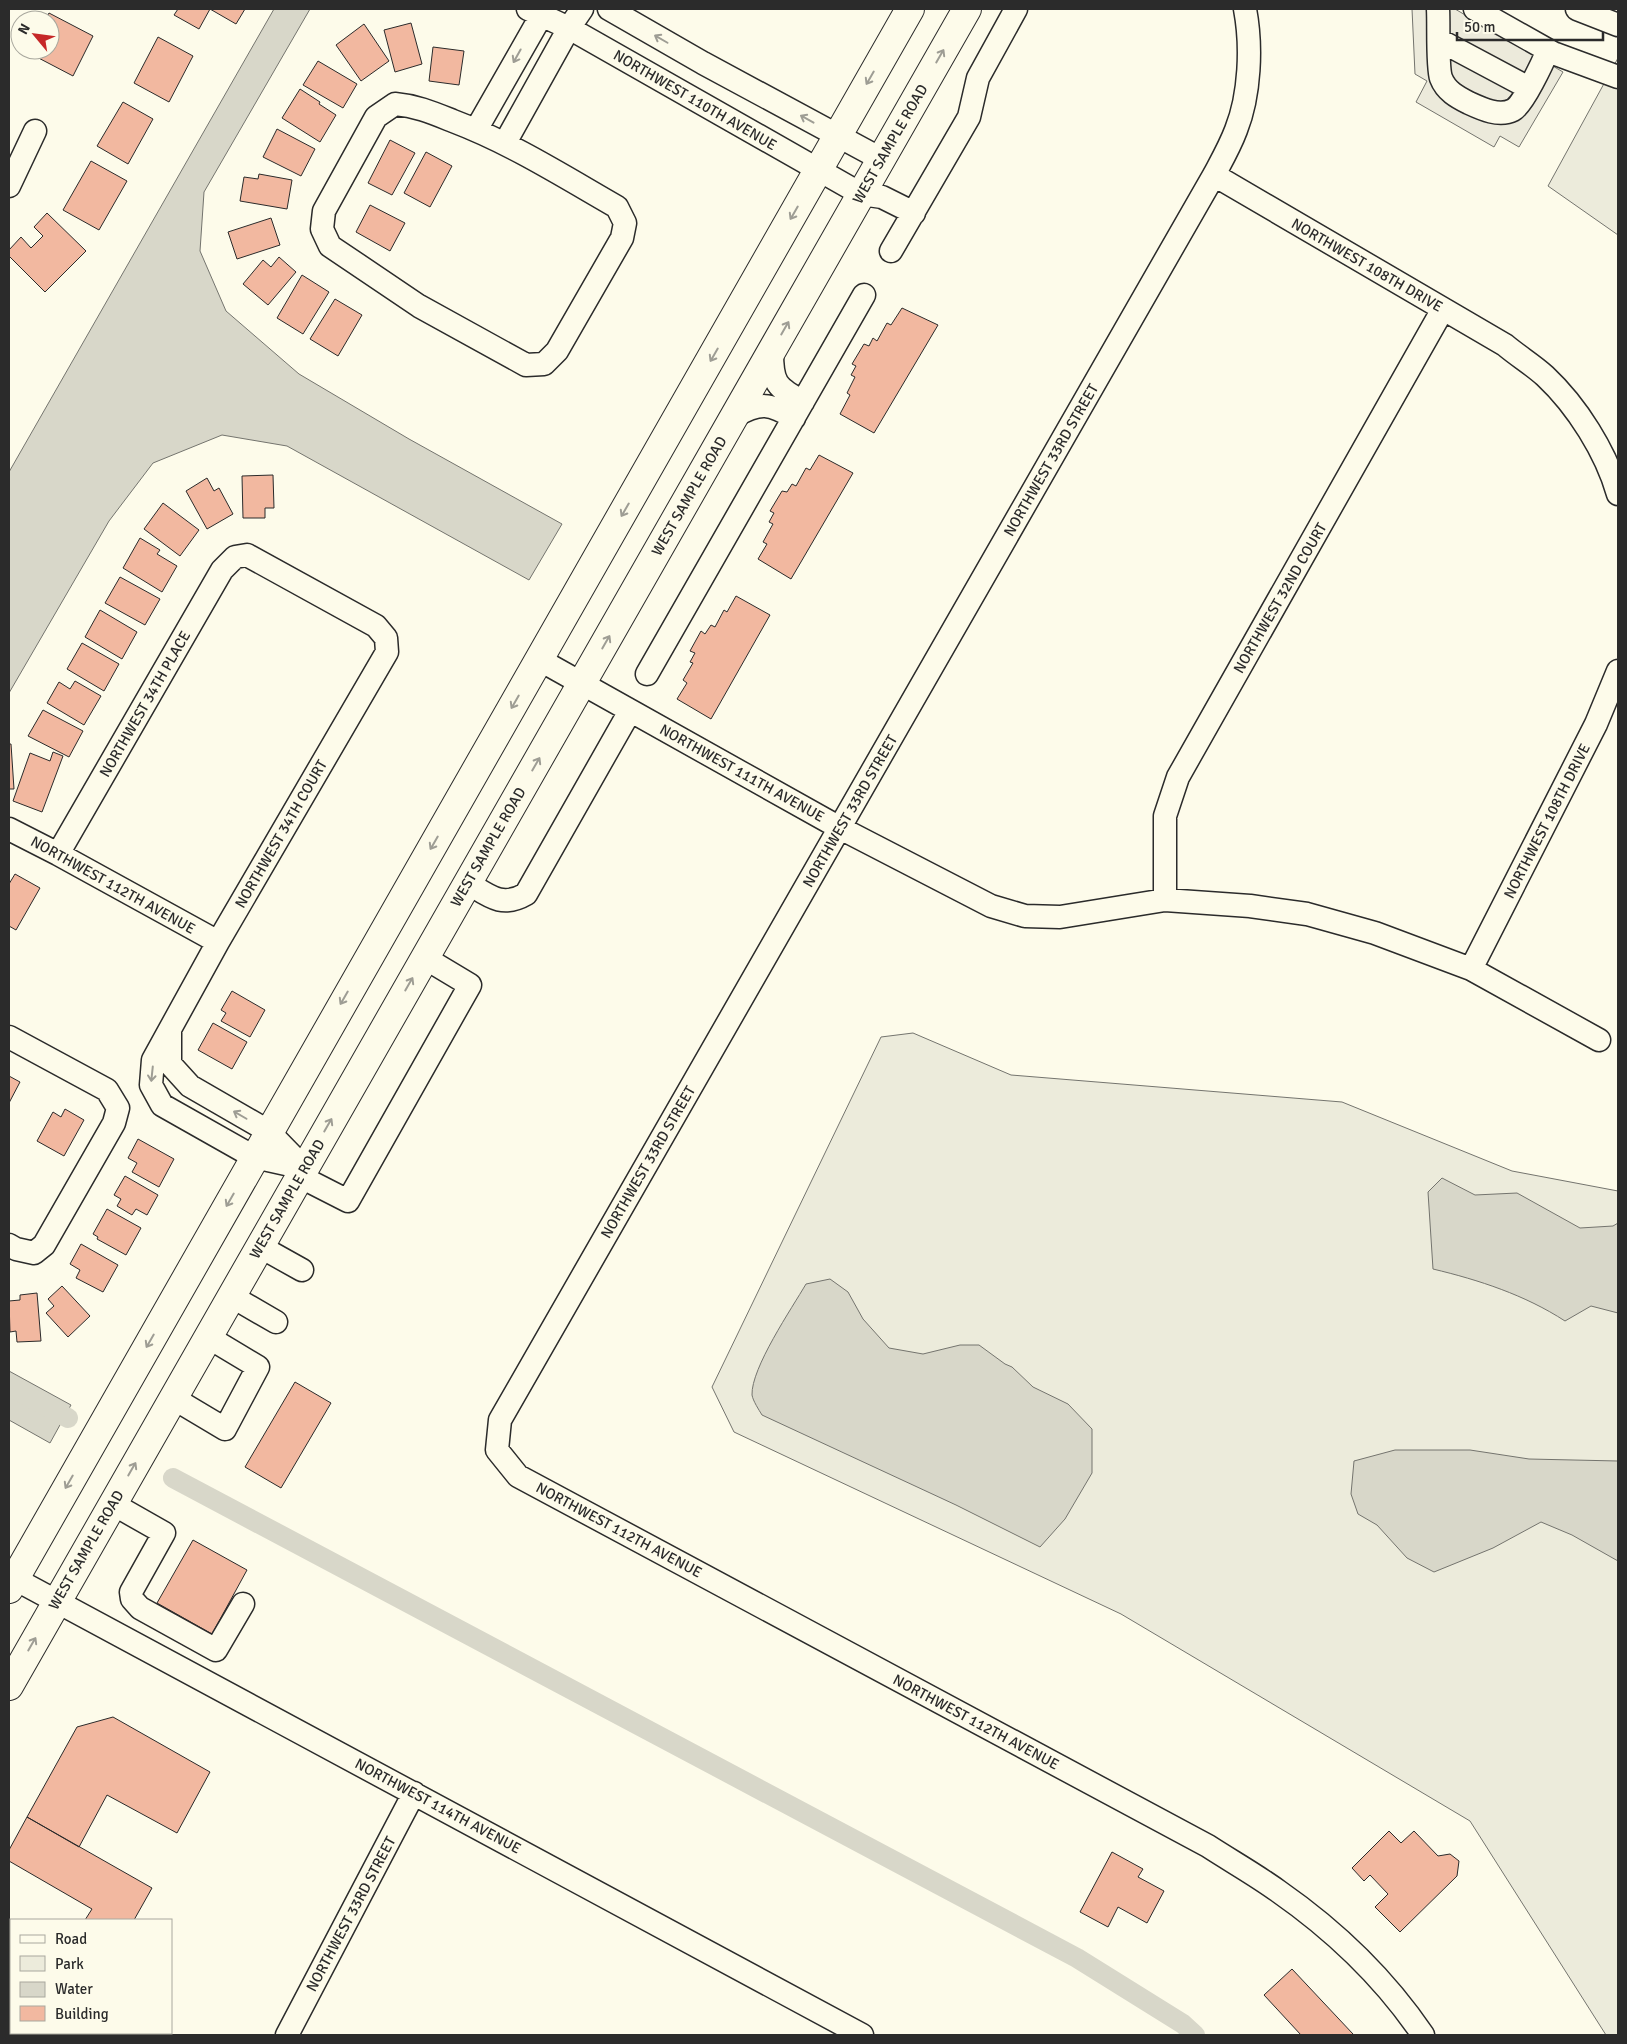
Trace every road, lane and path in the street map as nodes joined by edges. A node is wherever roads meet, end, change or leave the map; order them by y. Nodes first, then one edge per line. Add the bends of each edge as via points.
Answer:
1 (582, 9) edge
2 (609, 9) edge
3 (910, 9) edge
4 (968, 9) edge
5 (1016, 9) edge
6 (1245, 9) edge
7 (1438, 9) edge
8 (1475, 9) edge
9 (1577, 9) edge
10 (538, 10) edge
11 (1618, 25) edge
12 (569, 28) junction
13 (1439, 40) junction
14 (1548, 50) junction
15 (1618, 77) edge
16 (1529, 88) junction
17 (476, 130) junction
18 (35, 131) dead end
19 (837, 136) junction
20 (505, 143) junction
21 (880, 159) junction
22 (818, 171) junction
23 (1214, 175) junction
24 (9, 186) edge
25 (861, 194) junction
26 (914, 213) junction
27 (891, 251) dead end
28 (864, 295) dead end
29 (1443, 309) junction
30 (772, 352) junction
31 (798, 410) junction
32 (735, 416) junction
33 (1618, 494) edge
34 (235, 556) joint
35 (540, 660) junction
36 (1618, 671) edge
37 (647, 674) dead end
38 (582, 684) junction
39 (630, 711) junction
40 (840, 828) junction
41 (9, 829) edge
42 (58, 854) junction
43 (468, 882) junction
44 (1165, 900) junction
45 (218, 942) junction
46 (424, 958) junction
47 (1471, 969) junction
48 (170, 1030) junction
49 (9, 1037) edge
50 (1599, 1040) dead end
51 (268, 1131) junction
52 (254, 1157) junction
53 (302, 1172) junction
54 (9, 1245) edge
55 (260, 1246) junction
56 (302, 1270) dead end
57 (231, 1296) junction
58 (276, 1322) dead end
59 (208, 1337) junction
60 (172, 1398) junction
61 (497, 1450) joint
62 (113, 1504) junction
63 (12, 1584) edge
64 (56, 1602) junction
65 (242, 1604) dead end
66 (216, 1650) junction
67 (200, 1679) junction
68 (9, 1686) edge
69 (414, 1793) junction
70 (292, 2034) edge
71 (862, 2035) edge
72 (1423, 2035) edge

1 - 12 street
19 -> 2 street
3 -> 19 main road
21 -> 4 main road, WEST SAMPLE ROAD
5 - 26 street via 978,78 969,117
6 - 23 street via 1249,30 1248,79 1237,129
7 - 13 street
8 - 14 street
9 - 11 street
10 - 12 street, NORTHWEST 110TH AVENUE
10 -> 17 street
12 - 20 street
12 - 22 street, NORTHWEST 110TH AVENUE
13 - 16 street
13 - 16 street via 1441,77 1447,89 1460,99 1486,111 1505,112 1515,109
14 - 15 street
14 - 16 street
17 - 20 street
17 - 20 street via 414,106 395,104 376,116 324,211 322,229 330,246 419,306 526,365 544,364 557,351 622,238 625,223 617,207
18 - 24 street
19 - 21 street
19 - 22 main road
21 - 25 main road, WEST SAMPLE ROAD
22 - 25 street, NORTHWEST 110TH AVENUE
22 -> 35 main road
23 - 29 street, NORTHWEST 108TH DRIVE
23 - 40 street, NORTHWEST 33RD STREET
25 - 26 street, NORTHWEST 110TH AVENUE via 882,197
30 -> 25 main road, WEST SAMPLE ROAD
26 - 27 street
28 - 31 street
29 - 33 street, NORTHWEST 108TH DRIVE via 1505,346 1545,376 1580,416 1613,475
29 - 44 street, NORTHWEST 32ND COURT via 1178,777 1166,816
30 - 31 street via 772,374 776,383
30 - 32 main road, WEST SAMPLE ROAD
31 - 32 street via 764,405 750,407
31 - 37 street
38 -> 32 main road, WEST SAMPLE ROAD
34 - 42 street, NORTHWEST 34TH PLACE via 222,570
34 - 45 street, NORTHWEST 34TH COURT via 247,555 376,626 386,638 387,652
35 - 38 street, NORTHWEST 111TH AVENUE
35 -> 51 main road
36 - 47 street, NORTHWEST 108TH DRIVE via 1596,724
38 - 39 street, NORTHWEST 111TH AVENUE
43 -> 38 main road, WEST SAMPLE ROAD
39 - 40 street, NORTHWEST 111TH AVENUE
39 - 43 street via 526,894 515,900 502,901
40 - 44 street, NORTHWEST 111TH AVENUE via 991,906 1025,916 1060,917
40 - 61 street, NORTHWEST 33RD STREET via 500,1420
41 - 42 street, NORTHWEST 112TH AVENUE
42 - 45 street, NORTHWEST 112TH AVENUE
43 - 46 main road, WEST SAMPLE ROAD
44 - 47 street, NORTHWEST 111TH AVENUE via 1307,914 1375,933
45 - 48 street, NORTHWEST 34TH COURT
53 -> 46 main road, WEST SAMPLE ROAD
46 - 53 street via 470,984 348,1201
47 - 50 street, NORTHWEST 111TH AVENUE
51 -> 48 street, NORTHWEST 34TH COURT via 190,1086 170,1064
48 -> 52 street, NORTHWEST 34TH COURT via 153,1060 150,1085 162,1106
49 - 54 street via 107,1090 118,1108 114,1123 44,1245 34,1253
51 - 52 main road
51 - 53 street, NORTHWEST 34TH COURT
52 - 53 street, NORTHWEST 34TH COURT
52 -> 63 main road
53 - 55 main road, WEST SAMPLE ROAD
55 - 56 street
55 - 57 main road, WEST SAMPLE ROAD
57 - 58 street
57 - 59 main road, WEST SAMPLE ROAD
59 - 60 main road, WEST SAMPLE ROAD
59 - 60 street via 258,1367 225,1429
62 -> 60 main road, WEST SAMPLE ROAD
61 - 72 street, NORTHWEST 112TH AVENUE via 518,1476 1199,1841 1279,1891 1344,1943 1406,2009
62 - 64 main road, WEST SAMPLE ROAD
62 - 66 street via 164,1533 131,1592 132,1598 140,1608
63 - 64 street, NORTHWEST 114TH AVENUE
64 - 67 street, NORTHWEST 114TH AVENUE
68 -> 64 main road, WEST SAMPLE ROAD
65 - 66 street
66 - 67 street
67 - 69 street, NORTHWEST 114TH AVENUE
69 - 70 street, NORTHWEST 33RD STREET
69 - 71 street, NORTHWEST 114TH AVENUE

